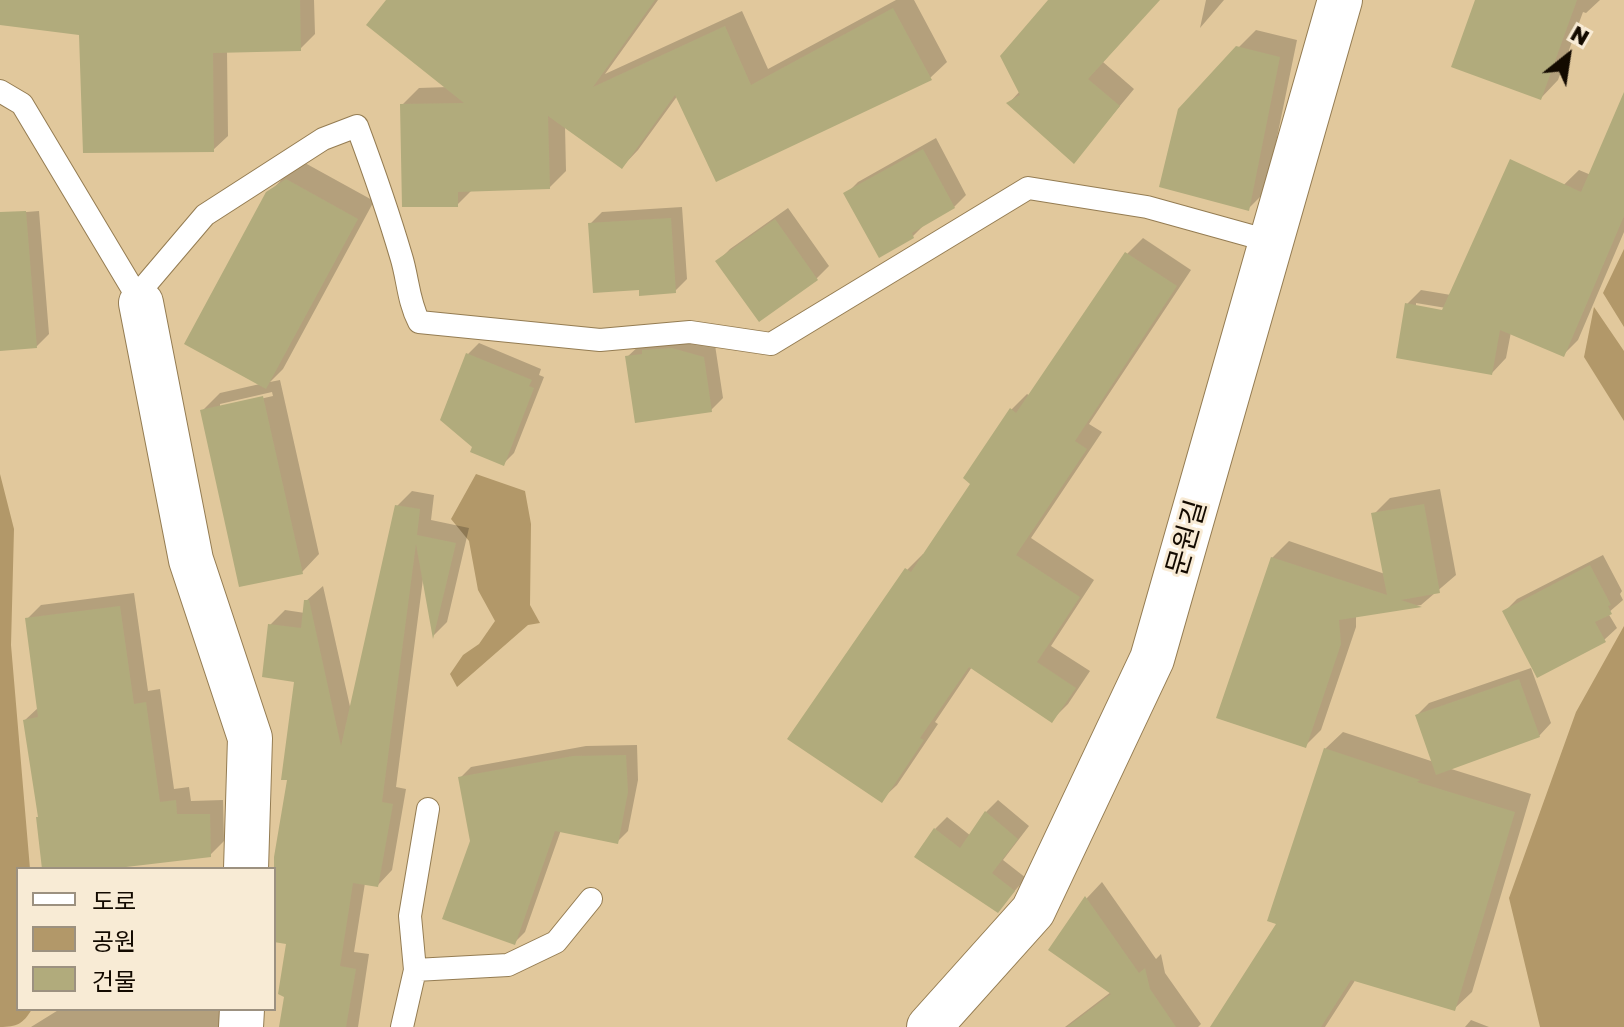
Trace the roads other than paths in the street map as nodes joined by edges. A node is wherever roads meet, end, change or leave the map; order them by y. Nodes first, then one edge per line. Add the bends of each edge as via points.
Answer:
1 (1340, 0) edge
2 (0, 91) edge
3 (1273, 242) junction
4 (139, 299) junction
5 (428, 809) dead end
6 (246, 867) edge
7 (591, 899) dead end
8 (415, 970) junction
9 (402, 1027) edge
10 (929, 1027) edge

1 - 3 street, 문원길
2 - 4 lane via 22,104
3 - 4 lane via 1147,207 1028,188 771,344 690,332 600,340 419,322 385,201 357,126 323,139 205,215
3 - 10 street, 문원길 via 1152,659 1033,911
4 - 6 street via 191,560 250,738
5 - 8 lane via 410,916
7 - 8 lane via 556,942 508,965
8 - 9 lane

